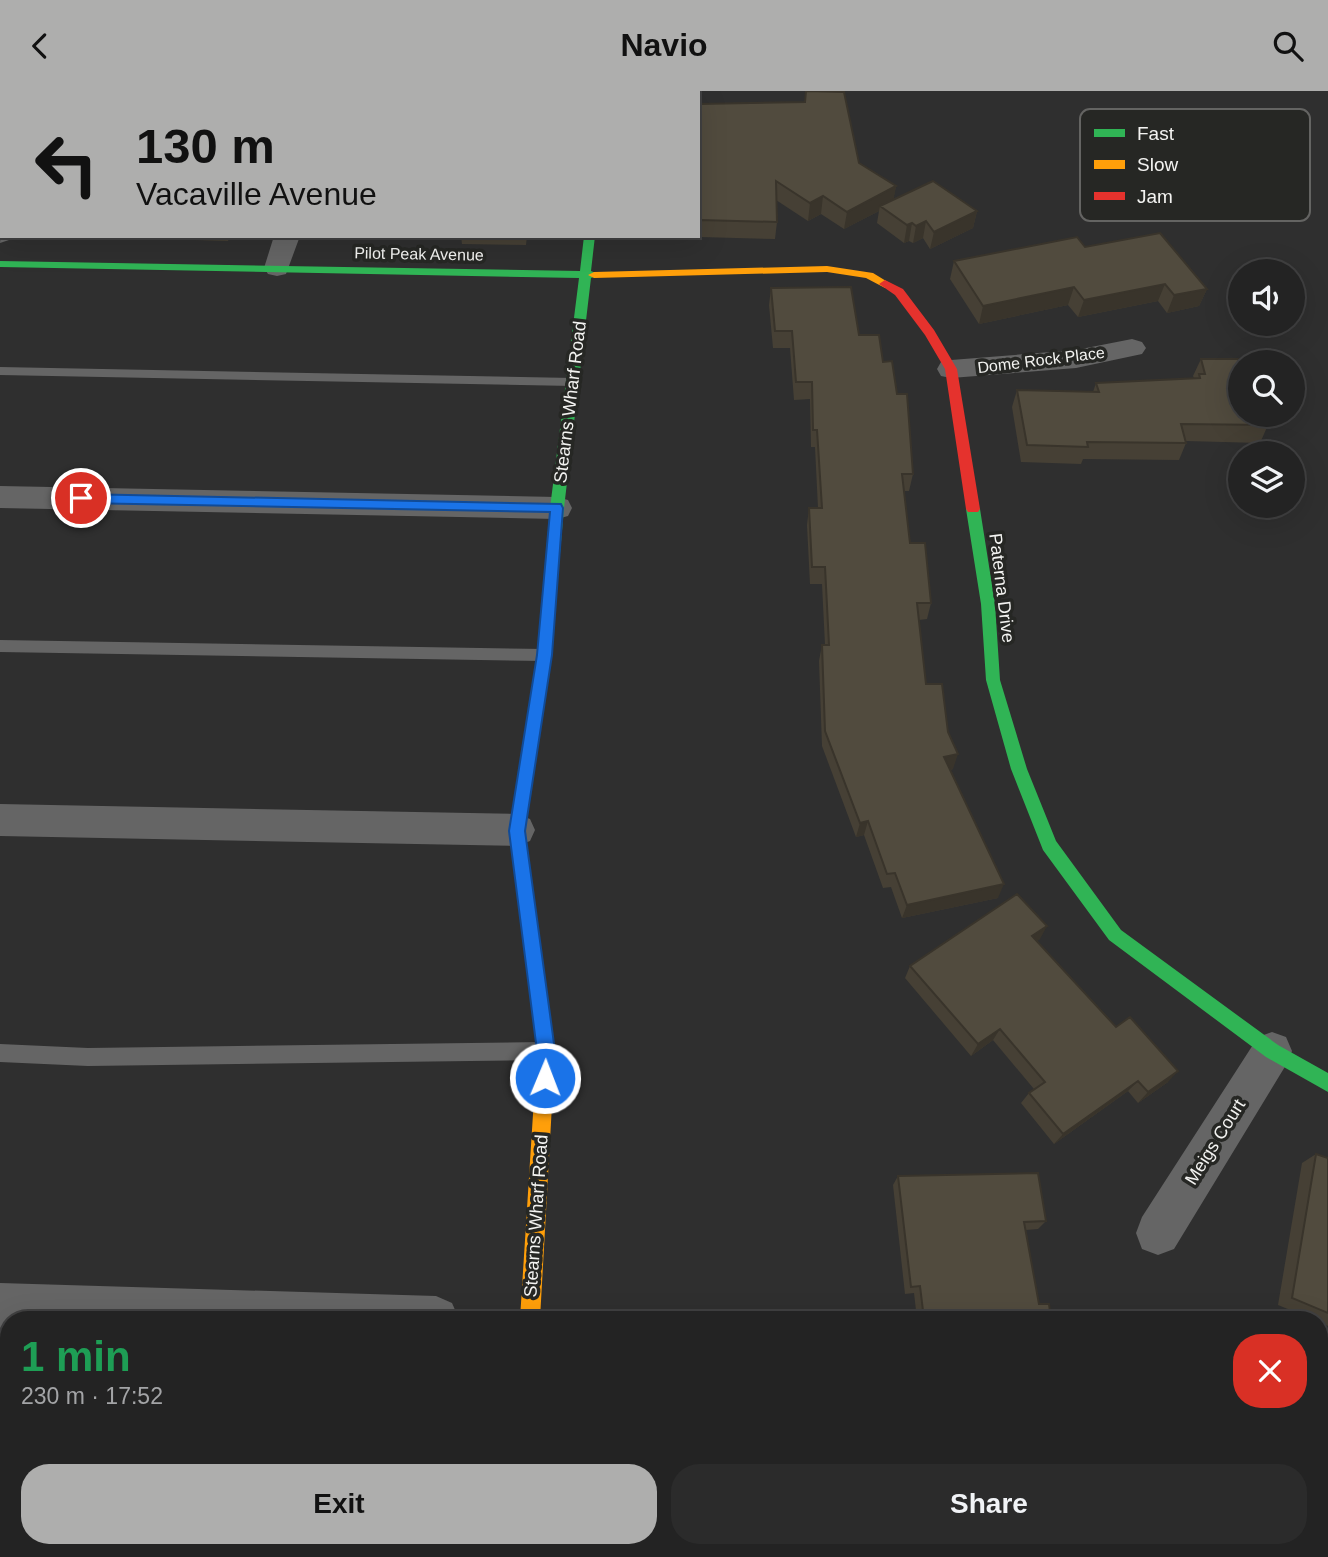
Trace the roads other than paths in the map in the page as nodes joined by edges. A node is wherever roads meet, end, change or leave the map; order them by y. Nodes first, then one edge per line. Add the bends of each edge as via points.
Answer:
1 (286, 238) edge
2 (590, 238) edge
3 (0, 264) edge
4 (277, 268) junction
5 (586, 275) junction
6 (1132, 348) dead end
7 (951, 369) junction
8 (0, 371) edge
9 (573, 382) junction
10 (0, 497) edge
11 (557, 508) junction
12 (0, 646) edge
13 (544, 655) junction
14 (0, 820) edge
15 (517, 831) junction
16 (546, 1051) junction
17 (1272, 1051) junction
18 (0, 1053) edge
19 (1328, 1083) edge
20 (1158, 1233) dead end
21 (0, 1306) edge
22 (168, 1311) edge
23 (530, 1311) edge

1 - 4 street
2 - 5 street, Stearns Wharf Road
3 - 4 street, Pilot Peak Avenue
4 - 5 street, Pilot Peak Avenue
5 - 7 street, Paterna Drive via 827,269 869,275 890,285 911,305
5 - 9 street, Stearns Wharf Road
6 - 7 street, Dome Rock Place via 1076,359
7 - 17 street, Paterna Drive via 988,604 993,680 1019,769 1049,845 1115,935
8 - 9 lane
9 - 11 street, Stearns Wharf Road
10 - 11 street
11 - 13 street, Stearns Wharf Road
12 - 13 lane
13 - 15 street, Stearns Wharf Road
14 - 15 street
15 - 16 street, Stearns Wharf Road
16 - 18 lane via 89,1057
16 - 23 street, Stearns Wharf Road
17 - 19 street, Paterna Drive
17 - 20 street, Meigs Court
21 - 22 street

